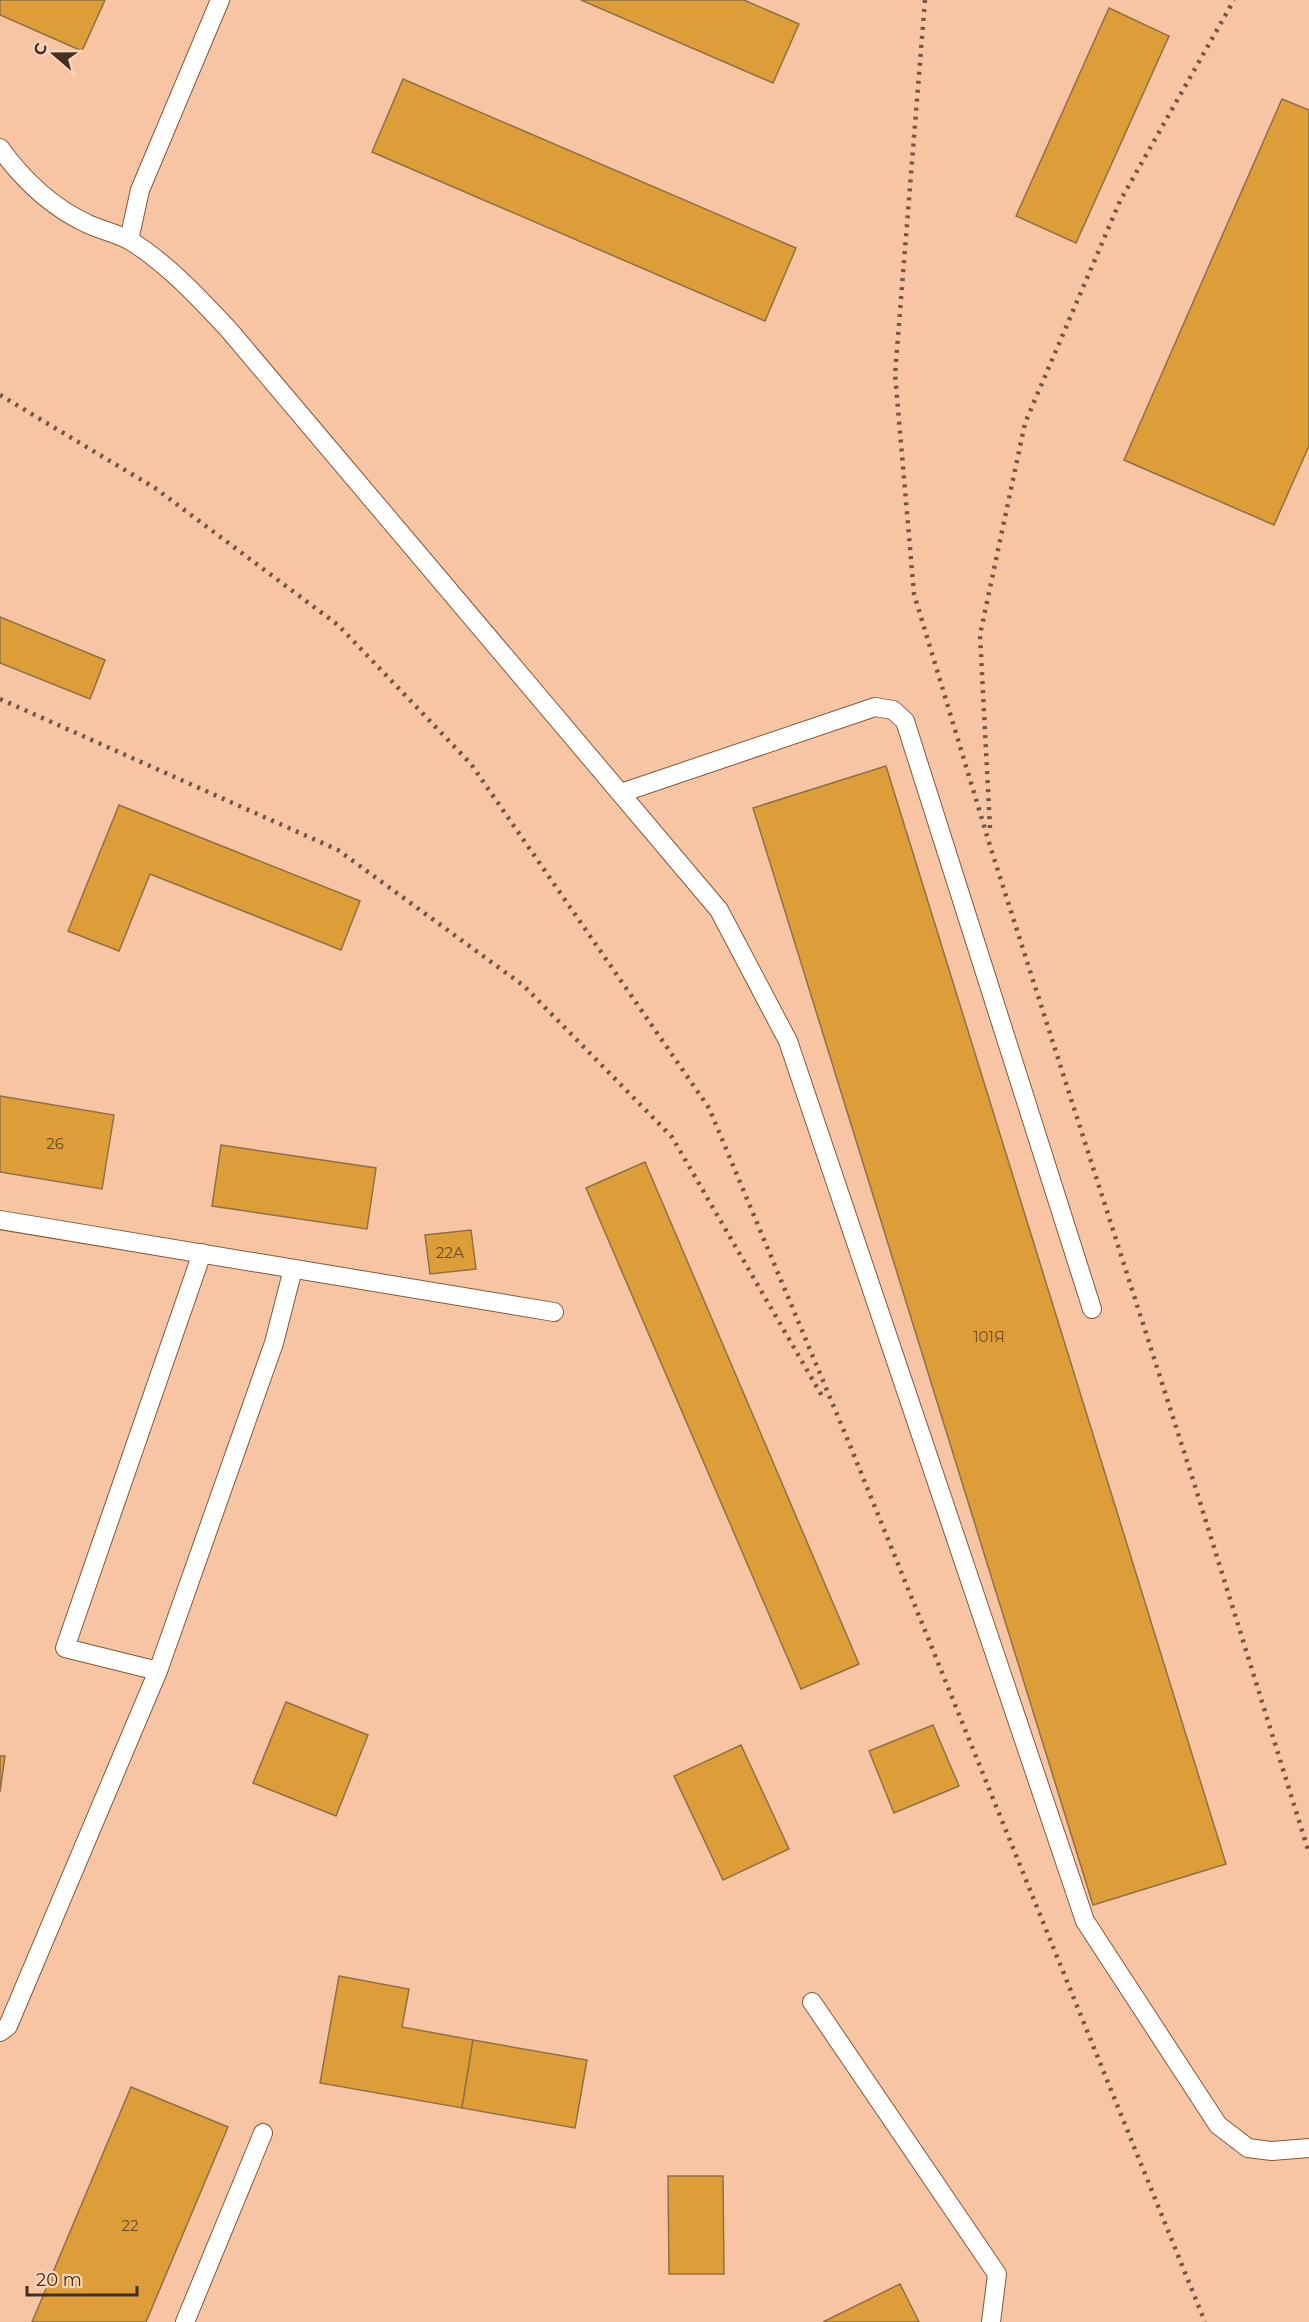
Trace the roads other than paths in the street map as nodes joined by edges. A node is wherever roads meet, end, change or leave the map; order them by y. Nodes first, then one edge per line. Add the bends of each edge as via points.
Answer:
1 (220, 0) edge
2 (0, 148) edge
3 (129, 240) junction
4 (621, 793) junction
5 (0, 1220) edge
6 (202, 1253) junction
7 (293, 1269) junction
8 (1092, 1309) dead end
9 (554, 1312) dead end
10 (158, 1671) junction
11 (812, 2002) dead end
12 (0, 2032) edge
13 (262, 2133) dead end
14 (1309, 2148) edge
15 (185, 2322) edge
16 (991, 2322) edge

1 - 3 lane via 140,190
2 - 3 lane via 21,176 53,205
3 - 4 lane via 185,285 229,330
4 - 8 lane via 875,707 893,710 905,721
4 - 14 lane via 719,910 788,1041 1085,1921 1218,2125 1248,2148
5 - 6 lane
6 - 7 lane
6 - 10 lane via 65,1648
7 - 9 lane
7 - 10 lane via 274,1343
10 - 12 lane via 8,2026
11 - 16 lane via 997,2274
13 - 15 lane

